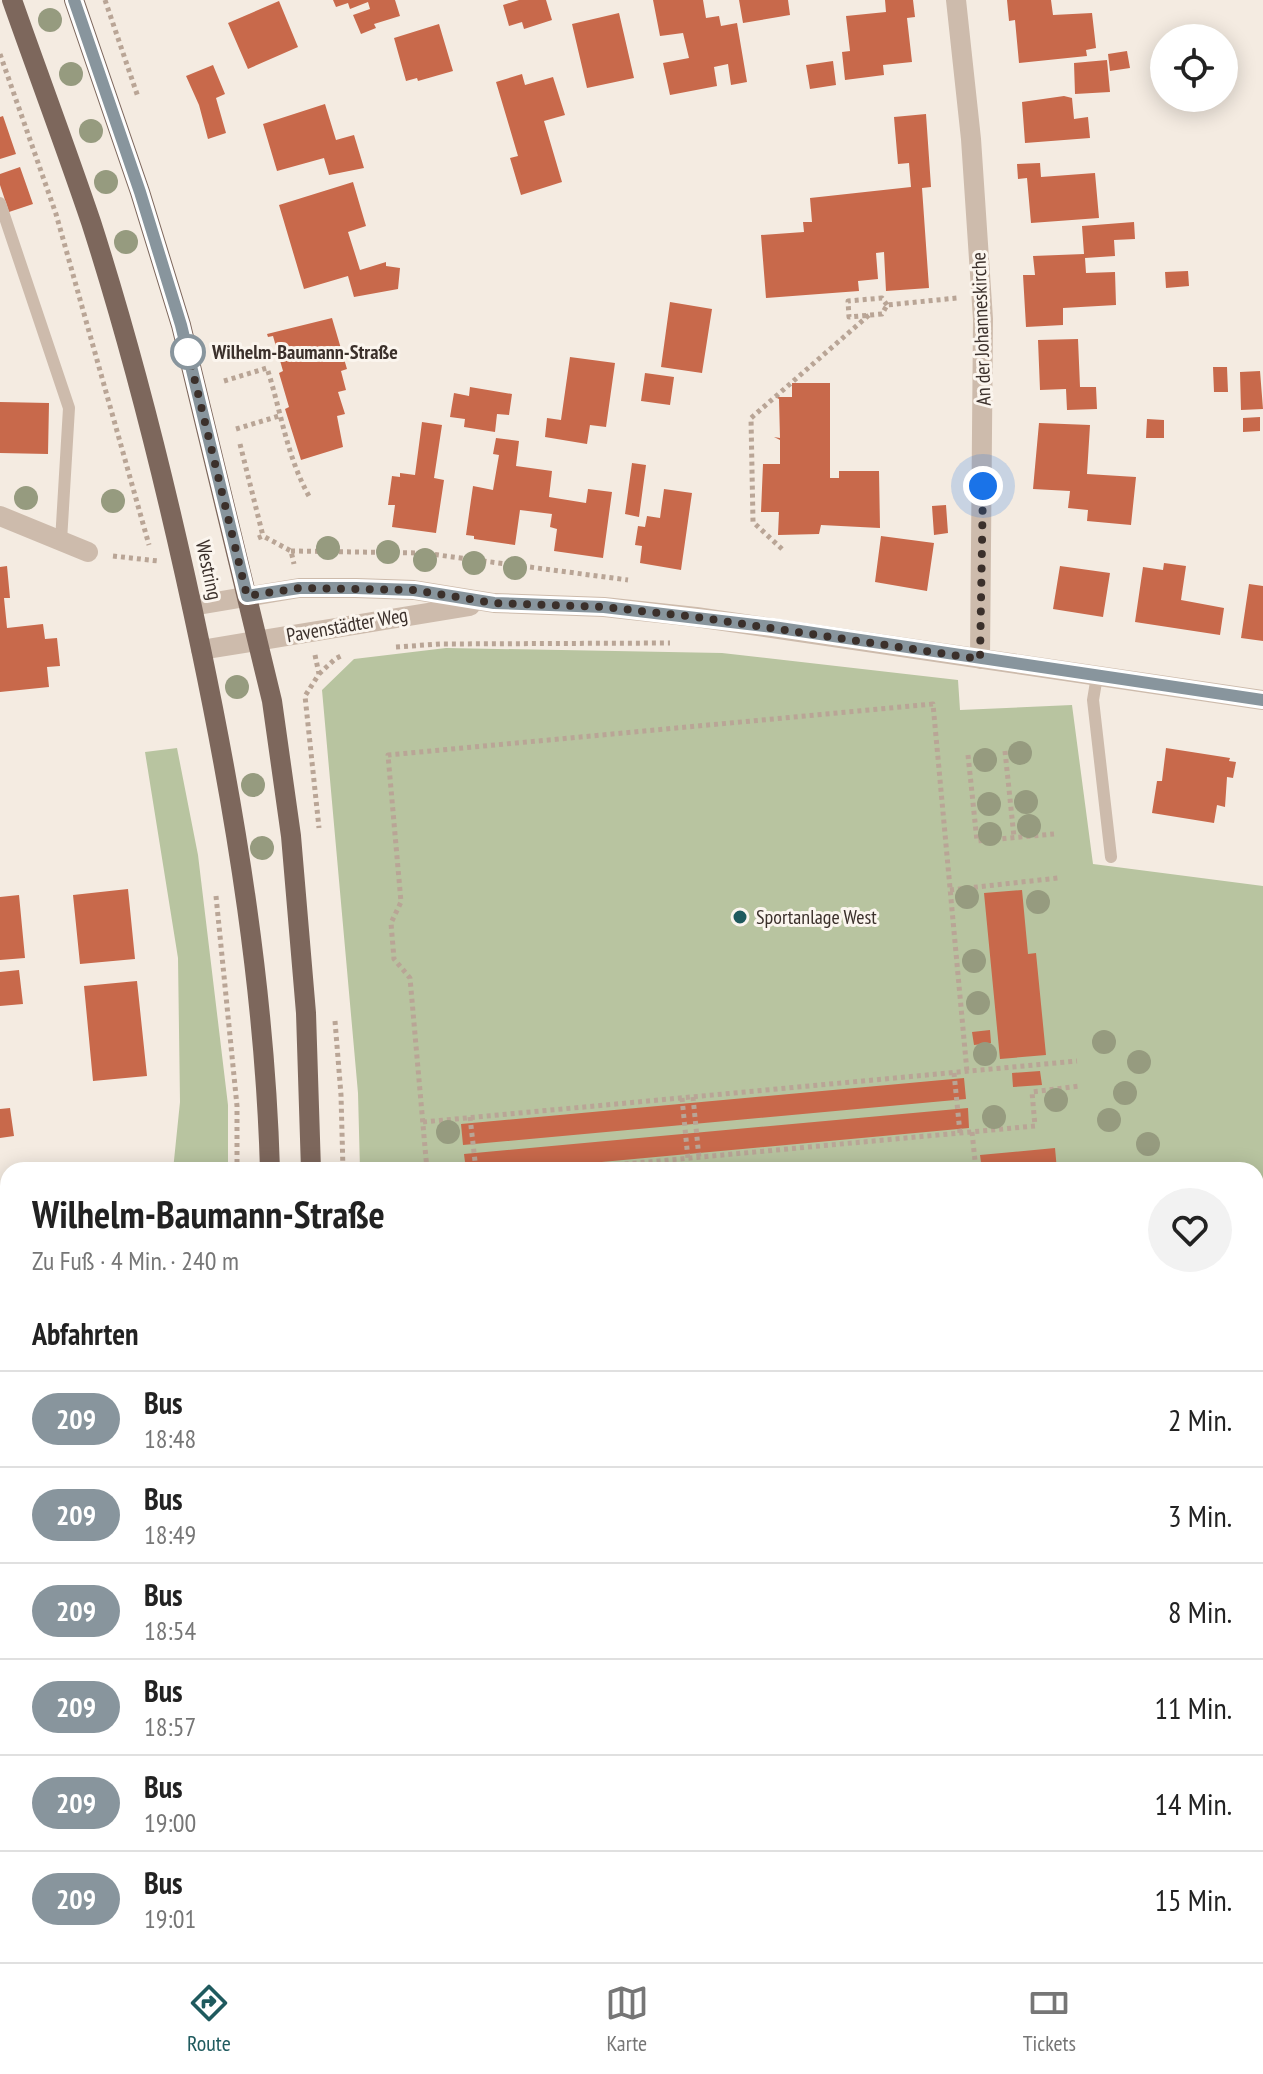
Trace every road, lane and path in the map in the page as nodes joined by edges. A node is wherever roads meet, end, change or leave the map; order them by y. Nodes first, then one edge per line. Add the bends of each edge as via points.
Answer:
1 (12, 0) edge
2 (74, 0) edge
3 (956, 0) edge
4 (0, 54) edge
5 (0, 203) edge
6 (982, 295) junction
7 (887, 305) junction
8 (869, 315) junction
9 (224, 381) dead end
10 (279, 416) junction
11 (236, 429) dead end
12 (310, 498) dead end
13 (0, 516) edge
14 (263, 536) dead end
15 (61, 541) junction
16 (782, 549) dead end
17 (88, 552) joint
18 (295, 569) dead end
19 (247, 596) junction
20 (494, 603) junction
21 (192, 606) junction
22 (258, 640) junction
23 (672, 643) dead end
24 (383, 648) dead end
25 (201, 650) junction
26 (354, 650) dead end
27 (315, 658) dead end
28 (980, 659) junction
29 (319, 674) junction
30 (1097, 676) junction
31 (300, 697) dead end
32 (1263, 700) edge
33 (1005, 751) dead end
34 (968, 755) dead end
35 (1054, 834) dead end
36 (1014, 837) junction
37 (1111, 857) dead end
38 (1058, 878) dead end
39 (215, 881) dead end
40 (950, 890) junction
41 (1077, 1061) dead end
42 (967, 1072) junction
43 (954, 1073) junction
44 (1080, 1086) dead end
45 (693, 1097) junction
46 (682, 1098) junction
47 (470, 1117) junction
48 (423, 1122) junction
49 (972, 1132) junction
50 (960, 1133) junction
51 (699, 1158) junction
52 (688, 1159) junction
53 (237, 1162) edge
54 (270, 1162) edge
55 (311, 1162) edge
56 (426, 1162) edge
57 (475, 1162) edge
58 (653, 1162) edge
59 (975, 1162) edge

1 - 21 main road, Westring via 91,222
2 - 19 main road, Westring via 181,325
3 - 6 street, An der Johanneskirche
4 - 17 path via 56,214 153,562
5 - 15 lane via 69,408
6 - 7 path
6 - 28 street, An der Johanneskirche
7 - 8 path via 882,314
7 - 8 path via 882,298 848,301 849,317
8 - 16 path via 751,418 753,522
9 - 10 path via 267,368
10 - 11 path
10 - 12 path
13 - 15 street
14 - 18 path via 291,551
15 - 17 street
19 - 20 street, Pavenstädter Weg via 299,588 356,588 414,590
19 - 21 street, Pavenstädter Weg
19 - 22 main road, Westring
20 - 22 street, Pavenstädter Weg
20 - 28 street, Pavenstädter Weg via 696,617
21 - 25 main road, Westring
22 - 25 street, Pavenstädter Weg
22 - 55 main road, Westring via 291,836 306,1013
23 - 24 path
25 - 54 main road, Westring via 238,842 259,999
26 - 29 path
27 - 29 path
28 - 30 street, Pavenstädter Weg
29 - 31 path
30 - 32 street, Pavenstädter Weg
30 - 37 lane via 1093,700
33 - 36 path
34 - 36 path via 977,841
35 - 36 path
38 - 40 path
39 - 53 path via 237,1106
40 - 42 path
40 - 48 path via 933,704 388,755 401,902 391,923 394,959 410,978
41 - 42 path
42 - 43 path
43 - 45 path
43 - 50 path
44 - 49 path via 1032,1092 1035,1126
45 - 46 path
45 - 51 path
46 - 47 path
46 - 52 path
47 - 48 path
47 - 57 path
48 - 56 path
49 - 50 path
49 - 59 path
50 - 51 path
51 - 52 path
52 - 58 path

